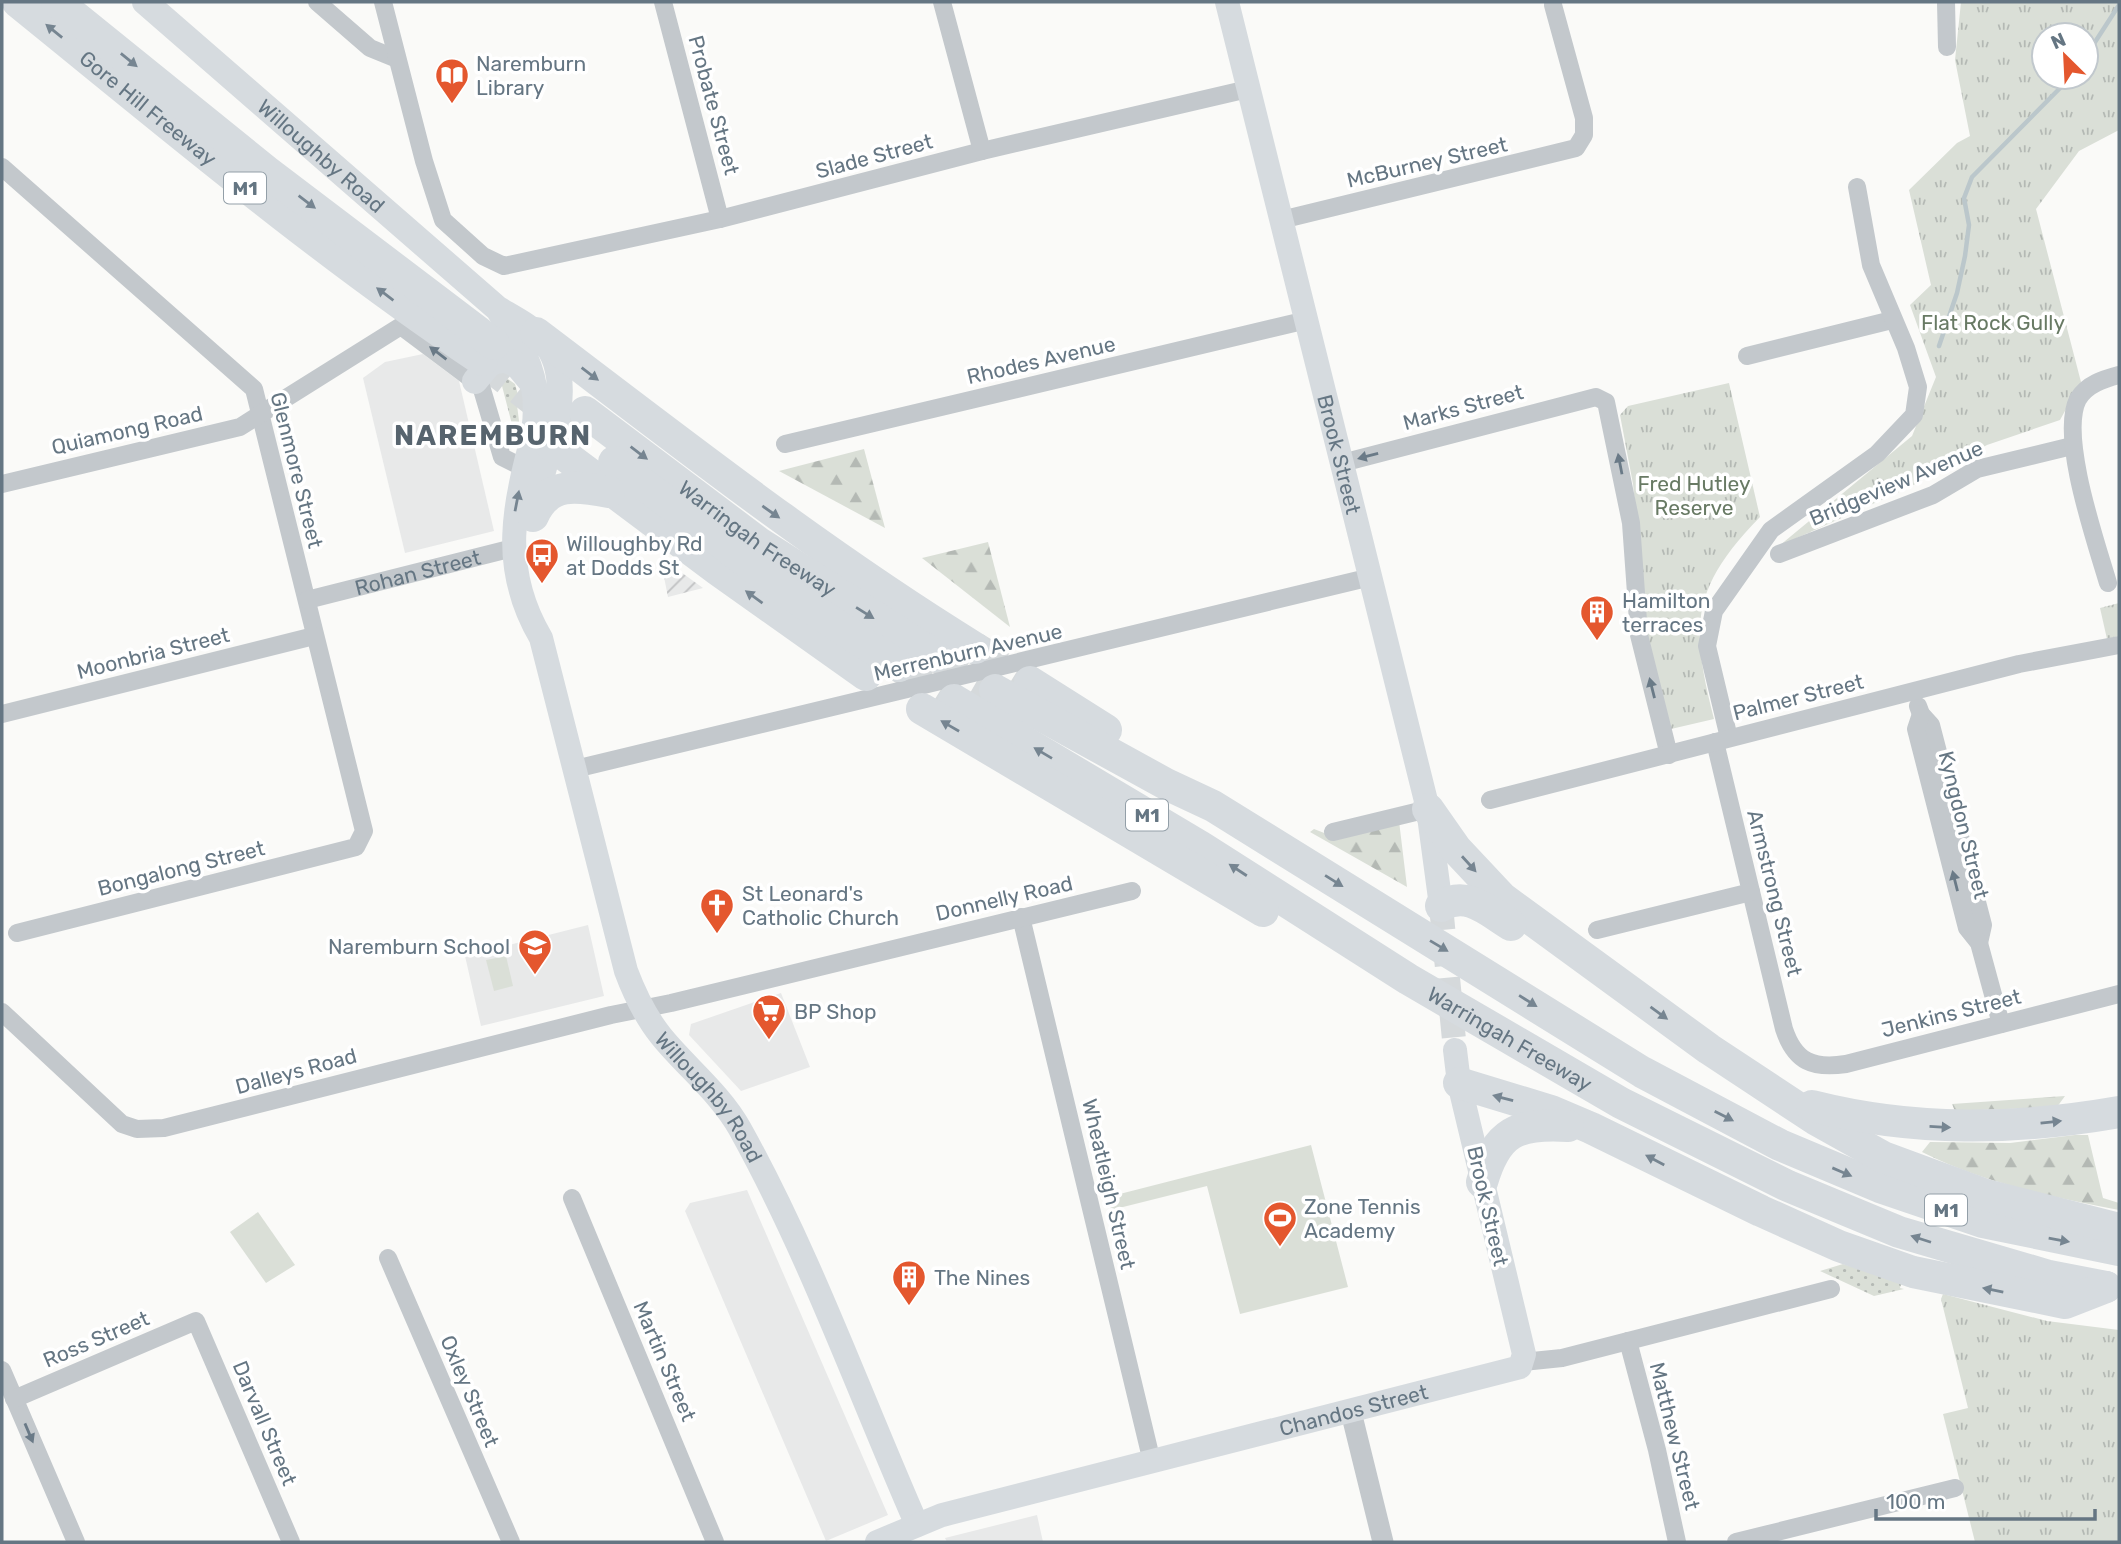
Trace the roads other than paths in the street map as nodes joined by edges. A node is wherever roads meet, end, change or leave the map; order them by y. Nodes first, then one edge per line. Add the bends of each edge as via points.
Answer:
1 (18, 2) edge
2 (57, 2) edge
3 (145, 2) edge
4 (317, 2) edge
5 (383, 2) edge
6 (663, 2) edge
7 (942, 2) edge
8 (1227, 2) edge
9 (1946, 2) edge
10 (1553, 5) dead end
11 (1947, 47) dead end
12 (397, 59) junction
13 (1248, 89) junction
14 (982, 151) junction
15 (2, 167) edge
16 (1857, 187) dead end
17 (720, 219) junction
18 (1281, 220) junction
19 (498, 309) junction
20 (1307, 320) junction
21 (1892, 320) junction
22 (536, 333) junction
23 (1747, 356) dead end
24 (484, 362) junction
25 (2119, 375) edge
26 (536, 387) junction
27 (261, 414) junction
28 (560, 429) junction
29 (785, 444) dead end
30 (2072, 446) junction
31 (1342, 463) junction
32 (524, 468) junction
33 (2, 484) edge
34 (611, 492) junction
35 (525, 536) junction
36 (1779, 554) dead end
37 (1371, 577) junction
38 (2108, 583) dead end
39 (307, 600) junction
40 (314, 636) junction
41 (2119, 645) edge
42 (975, 648) tunnel mouth
43 (936, 656) tunnel mouth
44 (899, 666) tunnel mouth
45 (1030, 682) tunnel mouth
46 (865, 688) junction
47 (995, 690) tunnel mouth
48 (1914, 691) junction
49 (954, 700) tunnel mouth
50 (922, 709) tunnel mouth
51 (2, 713) edge
52 (1722, 740) junction
53 (1669, 755) junction
54 (575, 769) junction
55 (1490, 800) dead end
56 (1213, 806) junction
57 (1428, 809) junction
58 (1333, 832) dead end
59 (356, 846) joint
60 (1132, 891) dead end
61 (1751, 892) junction
62 (1441, 906) joint
63 (1021, 917) junction
64 (1597, 930) dead end
65 (17, 933) dead end
66 (1603, 974) junction
67 (1408, 989) junction
68 (2119, 994) edge
69 (641, 1008) junction
70 (2, 1012) edge
71 (2001, 1024) junction
72 (1470, 1036) junction
73 (1795, 1054) joint
74 (1459, 1083) junction
75 (1759, 1083) junction
76 (2119, 1112) edge
77 (1591, 1128) junction
78 (1482, 1182) junction
79 (572, 1198) dead end
80 (2119, 1229) edge
81 (2119, 1250) edge
82 (388, 1258) dead end
83 (1831, 1289) dead end
84 (196, 1321) joint
85 (1628, 1341) junction
86 (1523, 1362) junction
87 (2, 1370) edge
88 (14, 1399) junction
89 (1351, 1412) junction
90 (1152, 1462) junction
91 (1955, 1488) dead end
92 (921, 1534) edge
93 (76, 1542) edge
94 (291, 1542) edge
95 (511, 1542) edge
96 (715, 1542) edge
97 (877, 1542) edge
98 (1382, 1542) edge
99 (1677, 1542) edge
100 (1736, 1542) edge

24 -> 1 highway, Gore Hill Freeway / M1 via 243,186
2 -> 24 highway, Gore Hill Freeway / M1 via 265,171
3 - 19 main road, Willoughby Road
4 - 12 street via 370,48
5 - 12 street
6 - 17 street, Probate Street
7 - 14 street
8 - 13 main road, Brook Street
9 - 11 street
10 - 18 street, McBurney Street via 1584,118 1581,142 1567,152
12 - 17 street, Slade Street via 443,220 483,256 512,266
13 - 14 street, Slade Street
13 - 18 main road, Brook Street
14 - 17 street, Slade Street
15 - 27 street, Glenmore Street via 254,389
16 - 21 street, Armstrong Street via 1871,265
18 - 20 main road, Brook Street
19 - 22 main road, Willoughby Road
19 - 26 main road, Willoughby Road via 526,355
20 - 29 street, Rhodes Avenue
20 - 31 main road, Brook Street
21 - 23 street
21 - 52 street, Armstrong Street via 1918,387 1914,415 1877,454 1770,530 1714,611 1707,646
22 - 28 main road, Willoughby Road via 549,349 558,383
22 -> 42 highway via 747,495
24 - 26 main road via 504,359 517,365
24 -> 27 street, Quiamong Road via 401,326
24 - 32 street via 483,392 502,457
25 - 30 street via 2094,383 2080,396 2072,414
26 - 28 main road, Willoughby Road
27 - 33 street, Quiamong Road via 240,427
27 - 39 street, Glenmore Street
28 - 32 main road, Willoughby Road
28 - 34 highway
28 - 35 main road, Willoughby Road
28 -> 43 highway, Warringah Freeway via 759,543
28 - 44 highway, Warringah Freeway via 791,595
30 - 36 street, Bridgeview Avenue via 1977,469 1933,495
30 - 38 street
31 - 37 main road, Brook Street
53 -> 31 street, Marks Street via 1639,635 1631,523 1606,402 1596,397
35 -> 32 main road, Willoughby Road via 513,521
34 - 35 highway via 562,488 545,497
46 -> 34 highway
35 - 39 street, Rohan Street
35 - 54 main road, Willoughby Road via 528,611 541,638
37 - 46 street, Merrenburn Avenue via 1056,655
37 - 57 main road, Brook Street
39 - 40 street, Glenmore Street
40 - 51 street, Moonbria Street
40 - 59 street, Glenmore Street via 363,831
41 - 48 street, Palmer Street via 2051,656
45 - 56 highway via 1203,788
46 - 54 street, Merrenburn Avenue
47 - 56 highway, Warringah Freeway / M1
48 - 52 street, Palmer Street
48 - 71 street, Kyngdon Street via 1921,714 1931,725 1983,925 1979,943
67 -> 49 highway, Warringah Freeway / M1 via 1201,847
67 -> 50 highway
52 - 53 street, Palmer Street
52 - 61 street, Armstrong Street
53 - 55 street, Palmer Street
54 - 69 main road, Willoughby Road via 625,971
56 -> 81 highway, Warringah Freeway / M1 via 1703,1106 1844,1174 1983,1222
57 - 58 street
57 - 62 main road, Brook Street
57 -> 66 highway via 1489,887
59 - 65 street, Bongalong Street
60 - 63 street, Donnelly Road
61 - 64 street
61 - 73 street, Armstrong Street via 1784,1029
62 - 66 highway via 1459,898 1471,901 1585,973
63 - 69 street, Donnelly Road
63 - 90 street, Wheatleigh Street
66 -> 75 highway
67 - 72 highway, Warringah Freeway / M1
68 - 71 street, Jenkins Street
69 - 70 street, Dalleys Road via 164,1128 137,1129 122,1124
69 - 92 main road, Willoughby Road via 660,1036 730,1113 746,1139 784,1213
71 - 73 street, Jenkins Street via 1846,1064 1817,1066
72 - 74 main road, Brook Street
72 - 77 highway, Warringah Freeway / M1 via 1544,1079 1578,1078 1788,1186 1866,1219 1961,1252 2106,1287 2065,1303 1913,1272 1839,1246
77 -> 74 highway
74 - 78 main road, Brook Street
75 -> 76 highway via 1806,1105 1921,1126 2020,1126
75 - 80 highway via 1884,1157 1986,1195
77 - 78 highway via 1543,1125 1513,1132 1495,1147
78 - 86 main road, Brook Street
79 - 96 street, Martin Street
82 - 95 street, Oxley Street
83 - 85 street, Chandos Street
84 - 88 street, Ross Street
84 - 94 street, Darvall Street
85 - 86 street, Chandos Street via 1562,1358
85 - 99 street, Matthew Street
86 - 89 main road, Chandos Street via 1507,1372
87 - 88 street
88 -> 93 street
89 - 90 main road, Chandos Street
89 - 98 street
90 - 92 main road, Chandos Street via 942,1515
91 - 100 street
92 - 97 main road, Chandos Street

